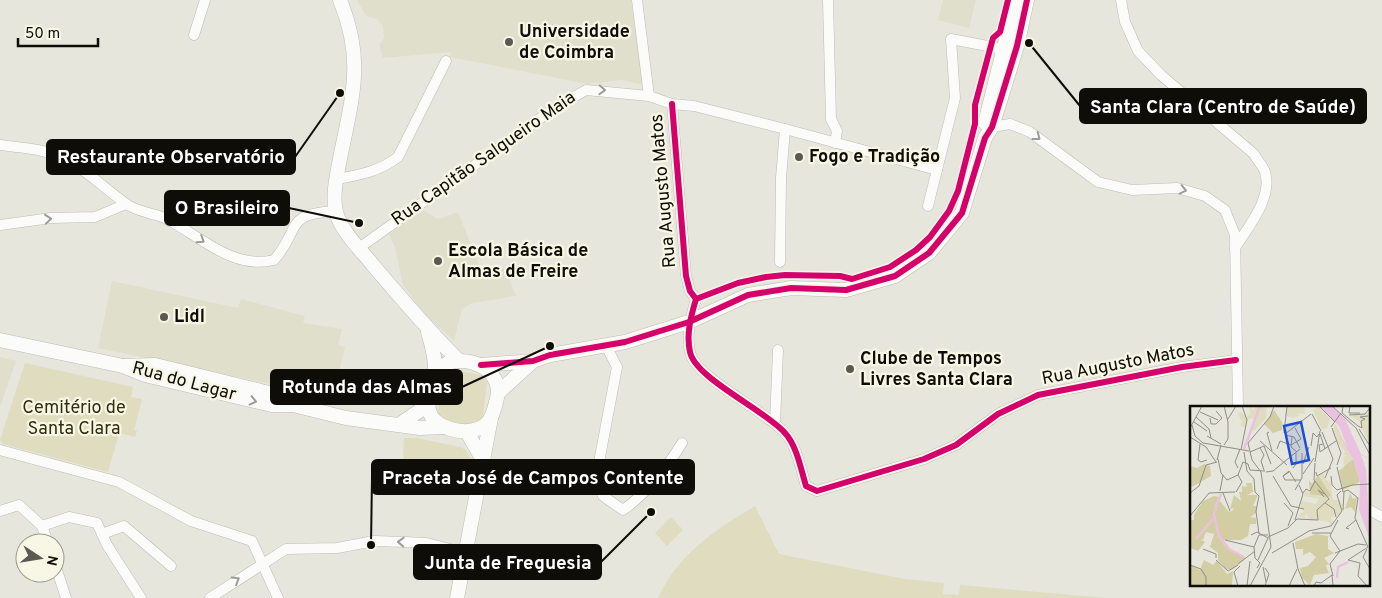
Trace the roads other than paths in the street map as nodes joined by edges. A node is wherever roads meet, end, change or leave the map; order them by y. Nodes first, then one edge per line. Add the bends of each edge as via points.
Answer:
1 (205, 0) edge
2 (340, 0) edge
3 (637, 0) edge
4 (828, 0) edge
5 (1016, 0) edge
6 (1027, 0) edge
7 (1121, 0) edge
8 (194, 35) dead end
9 (1010, 48) junction
10 (446, 61) dead end
11 (649, 96) junction
12 (672, 104) junction
13 (785, 129) junction
14 (989, 133) junction
15 (835, 142) junction
16 (0, 145) edge
17 (937, 170) junction
18 (337, 179) junction
19 (126, 204) junction
20 (928, 206) dead end
21 (336, 211) junction
22 (0, 225) edge
23 (359, 248) junction
24 (1235, 249) junction
25 (780, 262) dead end
26 (689, 322) junction
27 (427, 329) junction
28 (0, 340) edge
29 (606, 346) junction
30 (778, 350) dead end
31 (458, 360) junction
32 (1236, 360) junction
33 (533, 362) junction
34 (481, 366) junction
35 (435, 373) junction
36 (498, 393) junction
37 (428, 405) junction
38 (1238, 406) edge
39 (492, 418) junction
40 (776, 423) junction
41 (400, 424) junction
42 (444, 426) junction
43 (467, 432) junction
44 (682, 443) dead end
45 (0, 450) edge
46 (484, 462) junction
47 (1370, 510) edge
48 (0, 511) edge
49 (1382, 517) edge
50 (42, 526) junction
51 (44, 533) edge
52 (102, 534) junction
53 (466, 553) junction
54 (263, 563) junction
55 (171, 566) dead end
56 (61, 583) edge
57 (66, 598) edge
58 (141, 598) edge
59 (210, 598) edge
60 (278, 598) edge
61 (457, 598) edge

1 - 8 street
2 - 18 street via 353,36 356,60
3 - 11 street
4 - 15 street via 831,119 837,131
5 - 9 street
6 - 9 street
7 - 24 street via 1125,22 1138,51 1161,76 1254,154 1264,171 1266,190
9 - 14 street via 984,125
9 - 17 street via 951,39 954,98
10 - 18 street via 398,157 385,167
11 - 12 street, Rua Capitão Salgueiro Maia
23 -> 11 street, Rua Capitão Salgueiro Maia via 586,90
12 - 13 street, Rua Capitão Salgueiro Maia via 694,106
12 - 26 street, Rua Augusto Matos via 686,276 696,299
13 - 15 street, Rua Capitão Salgueiro Maia
13 - 25 street via 780,178
14 -> 24 street via 1010,124 1030,132 1098,182 1132,190 1177,188 1205,196 1225,210 1235,236
14 - 26 street via 962,213 929,253 895,276 846,290 791,288 748,296
15 - 17 street, Rua Capitão Salgueiro Maia
16 - 19 street via 46,151 64,159
17 - 20 street
18 - 21 street
19 -> 21 street via 166,218 219,252 255,263 274,260 298,219 314,212
22 -> 19 street via 52,218 95,217
21 - 23 street via 342,226
23 - 27 street
24 - 32 street
26 - 29 street
26 - 40 street, Rua Augusto Matos via 690,353 700,370
27 - 31 street
27 - 35 street via 434,352
28 - 41 street, Rua do Lagar via 123,366 145,375 273,394 292,405 346,418
29 - 33 street via 550,355
29 - 44 street via 617,367 596,478 603,496 622,510 637,500 669,464
30 - 40 street
31 - 34 street
31 - 35 street via 442,365
32 - 38 street
32 - 40 street, Rua Augusto Matos via 1182,367 1038,395 998,414 956,445 924,460 817,491 806,486 787,434
33 - 34 street
33 - 36 street
34 - 36 street via 493,376
35 - 37 street
36 - 39 street
37 - 41 street
37 - 42 street via 432,416
39 - 43 street via 482,427
39 - 46 street
41 - 42 street, Rua do Lagar via 420,428
42 - 43 street
43 - 46 street
45 - 54 street via 119,482 191,521 252,541
46 - 53 street
47 - 49 street
48 - 50 street via 19,505
50 - 51 street
50 - 52 street via 69,517 97,523
52 - 55 street via 124,526
52 - 58 street
53 -> 54 street via 426,543 374,542 336,548 286,549
53 - 61 street
59 -> 54 street
54 - 60 street
56 - 57 street

